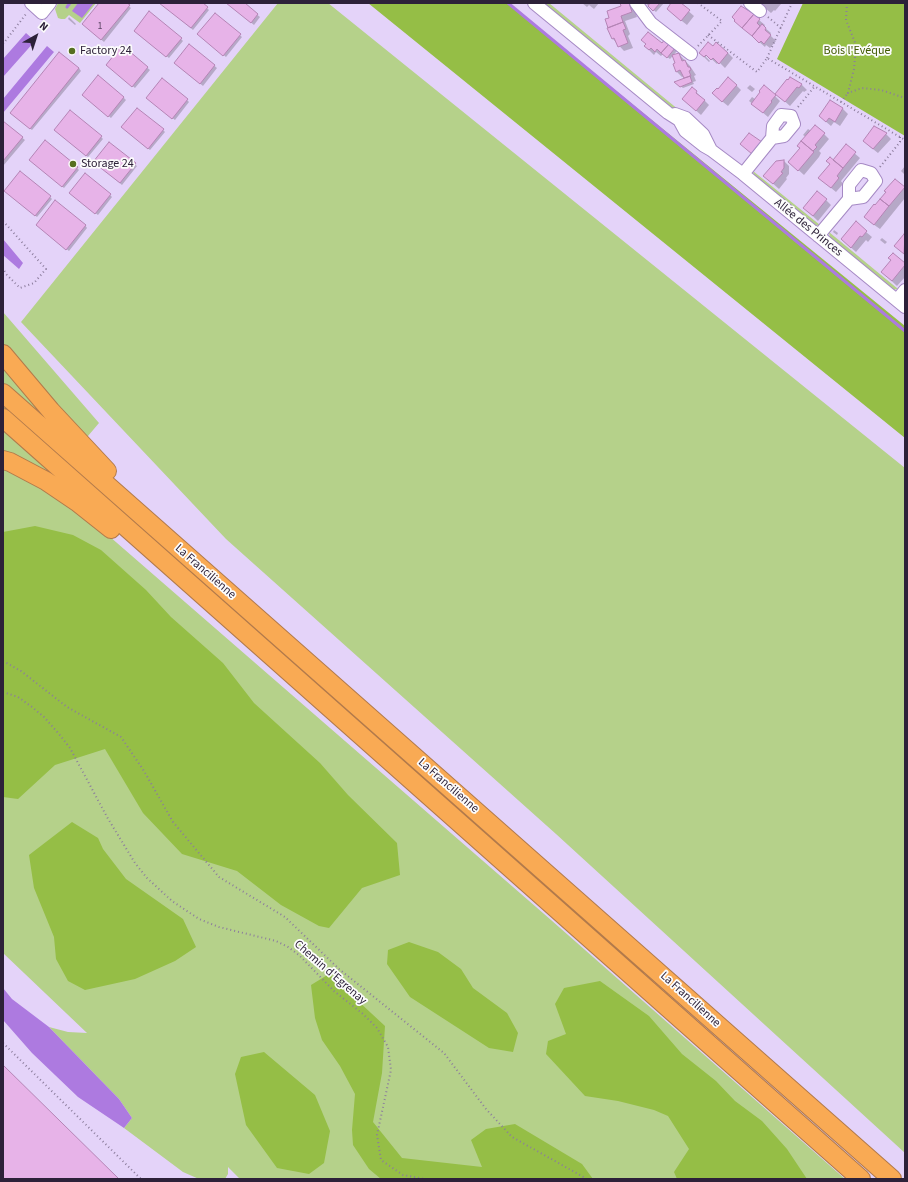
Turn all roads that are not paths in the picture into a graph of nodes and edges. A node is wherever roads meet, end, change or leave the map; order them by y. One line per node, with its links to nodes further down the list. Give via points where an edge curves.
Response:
1 (50, 3): 5 (street, via 42,12)
2 (534, 3): 9 (street, Allée des Princes, via 668,112 686,118 703,134 711,150)
3 (636, 3): 7 (street, via 652,23)
4 (750, 3): 6 (street)
5 (28, 9)
6 (760, 11)
7 (691, 54)
8 (791, 116): 9 (street, via 781,115 772,126 772,138)
9 (743, 174): 11 (street, Allée des Princes)
10 (849, 199): 10 (street, via 849,185 861,170 871,173 876,181 864,197); 11 (street)
11 (818, 236): 13 (street, Allée des Princes)
12 (905, 290): 13 (street)
13 (901, 304)
14 (3, 354): 18 (highway, via 51,411 125,489)
15 (3, 393): 18 (highway, La Francilienne)
16 (3, 418): 19 (highway, La Francilienne)
17 (3, 460): 19 (highway, via 46,481 77,502 163,572)
18 (135, 510): 21 (highway, La Francilienne)
19 (181, 577): 20 (highway, La Francilienne)
20 (861, 1179)
21 (892, 1179)

